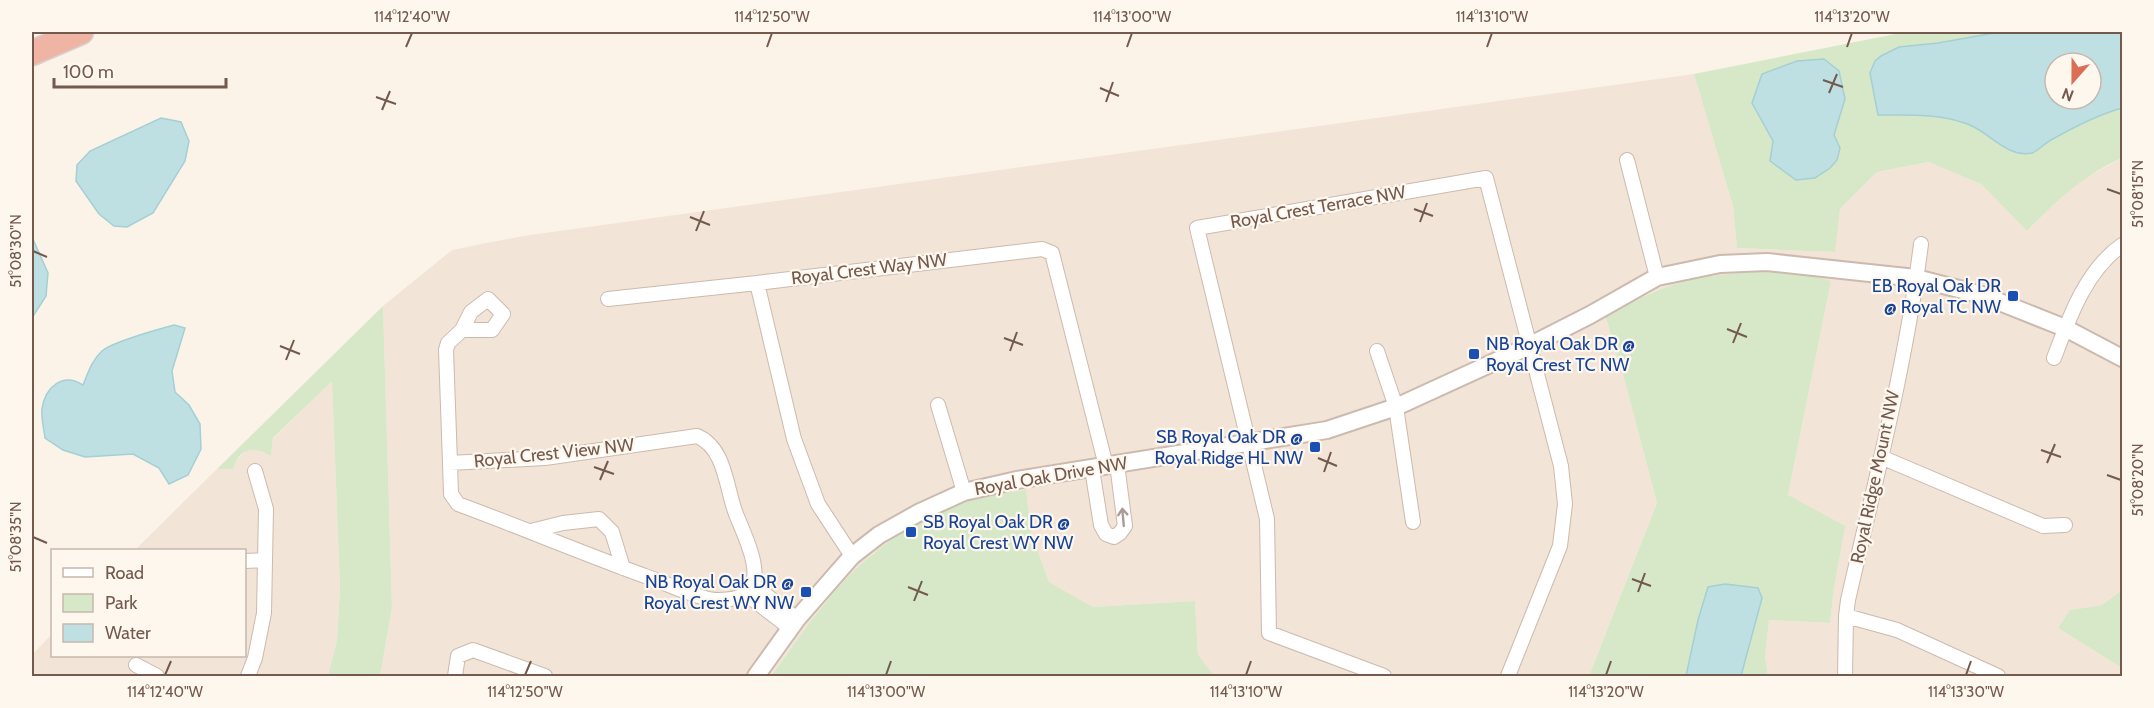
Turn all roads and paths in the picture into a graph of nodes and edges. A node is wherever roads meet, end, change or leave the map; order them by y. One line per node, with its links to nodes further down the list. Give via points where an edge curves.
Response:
1 (81, 32): 2 (highway)
2 (32, 53)
3 (1627, 160): 6 (street)
4 (1921, 244): 7 (street, Royal Ridge Mount NW)
5 (2122, 245): 10 (street, via 2098,269)
6 (1658, 277): 7 (street, Royal Oak Drive NW, via 1720,264 1767,262); 12 (street, Royal Oak Drive NW)
7 (1916, 278): 10 (street, Royal Oak Drive NW, via 1982,294); 19 (street, Royal Ridge Mount NW)
8 (757, 283): 9 (street); 21 (street, Royal Crest Way NW, via 1042,249 1053,254); 27 (street, via 794,439 818,504)
9 (608, 299)
10 (2065, 328): 14 (street); 15 (street, Royal Oak Drive NW)
11 (462, 330): 20 (street, via 446,350)
12 (1529, 346): 17 (street, Royal Oak Drive NW); 18 (street, Royal Crest Terrace NW, via 1486,178 1197,228); 41 (street, via 1561,466 1565,504 1560,546)
13 (1377, 351): 17 (street)
14 (2054, 358)
15 (2122, 358)
16 (939, 405): 23 (street)
17 (1396, 407): 18 (street, Royal Oak Drive NW, via 1327,430); 24 (street)
18 (1250, 444): 21 (street, Royal Oak Drive NW); 40 (street, via 1267,519 1269,633)
19 (1881, 457): 25 (street, via 2043,526); 32 (street, Royal Ridge Mount NW)
20 (450, 464): 26 (street, Royal Crest View NW, via 451,494 458,504); 31 (street, Royal Crest View NW, via 545,458 697,436 708,440 719,458 754,562)
21 (1105, 466): 23 (street, Royal Oak Drive NW)
22 (255, 471): 28 (street, via 266,509)
23 (964, 492): 27 (street, Royal Oak Drive NW, via 879,535)
24 (1413, 522)
25 (2065, 525)
26 (531, 531): 30 (street, Royal Crest View NW); 30 (street, via 599,519 612,532)
27 (852, 556): 33 (street, Royal Oak Drive NW)
28 (266, 560): 29 (street); 36 (street, via 264,613)
29 (246, 561)
30 (624, 568): 31 (street, Royal Crest View NW, via 711,599 729,599)
31 (749, 589): 33 (street)
32 (1846, 616): 42 (street, Royal Ridge Mount NW); 43 (street, via 1897,630)
33 (793, 623): 39 (street, Royal Oak Drive NW)
34 (136, 665): 35 (street)
35 (157, 676)
36 (248, 676)
37 (455, 676): 38 (street, via 458,657 473,650)
38 (545, 676)
39 (756, 676)
40 (1384, 676)
41 (1509, 676)
42 (1845, 676)
43 (1998, 676)

